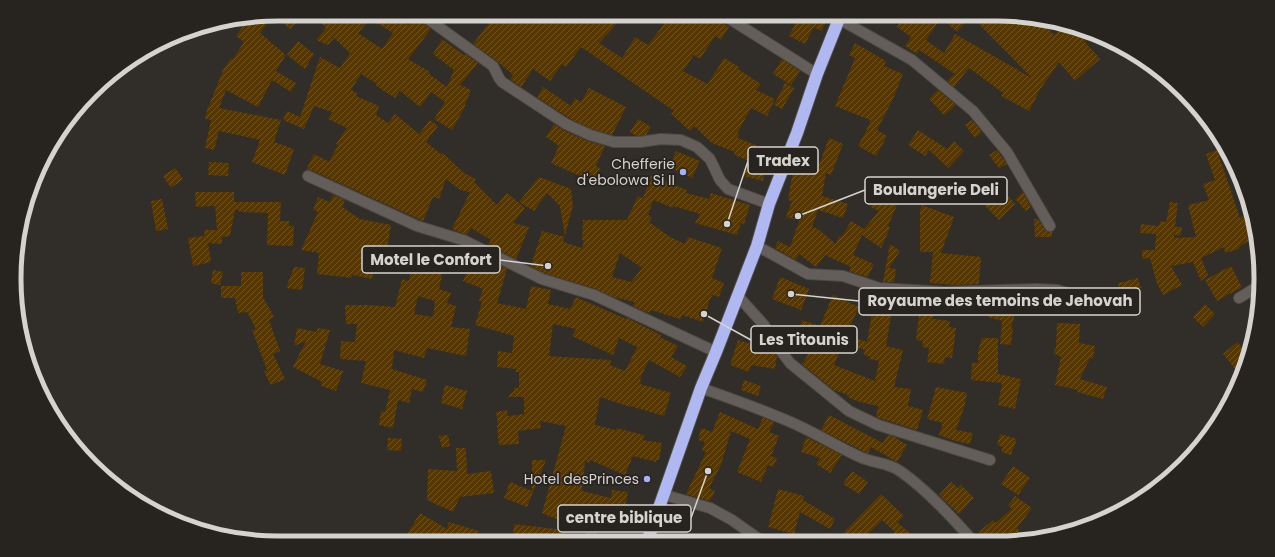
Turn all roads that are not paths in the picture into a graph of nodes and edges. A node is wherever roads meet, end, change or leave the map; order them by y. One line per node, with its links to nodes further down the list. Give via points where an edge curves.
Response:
1 (431, 21): 7 (street, via 493,66 502,82 566,124 614,142 681,140 697,147 710,158 720,180 728,189)
2 (733, 21): 5 (street)
3 (839, 21): 5 (highway)
4 (849, 21): 8 (street, via 912,60 973,111 1007,152)
5 (817, 74): 7 (highway, via 797,134)
6 (308, 176): 14 (street, via 417,226 463,240 542,279 594,295)
7 (769, 204): 9 (highway)
8 (1050, 226)
9 (757, 246): 11 (street, via 808,274 843,276 880,288 945,292 1037,289 1057,290); 12 (highway)
10 (1253, 289): 13 (street)
11 (1070, 294)
12 (738, 296): 14 (highway); 16 (street, via 764,325 790,363 849,412 878,426)
13 (1238, 298)
14 (716, 352): 15 (highway)
15 (701, 388): 17 (highway); 20 (street, via 796,424 862,458 899,470 914,481)
16 (990, 460)
17 (665, 495): 18 (highway); 19 (street, via 710,508)
18 (649, 536)
19 (755, 536)
20 (969, 536)

